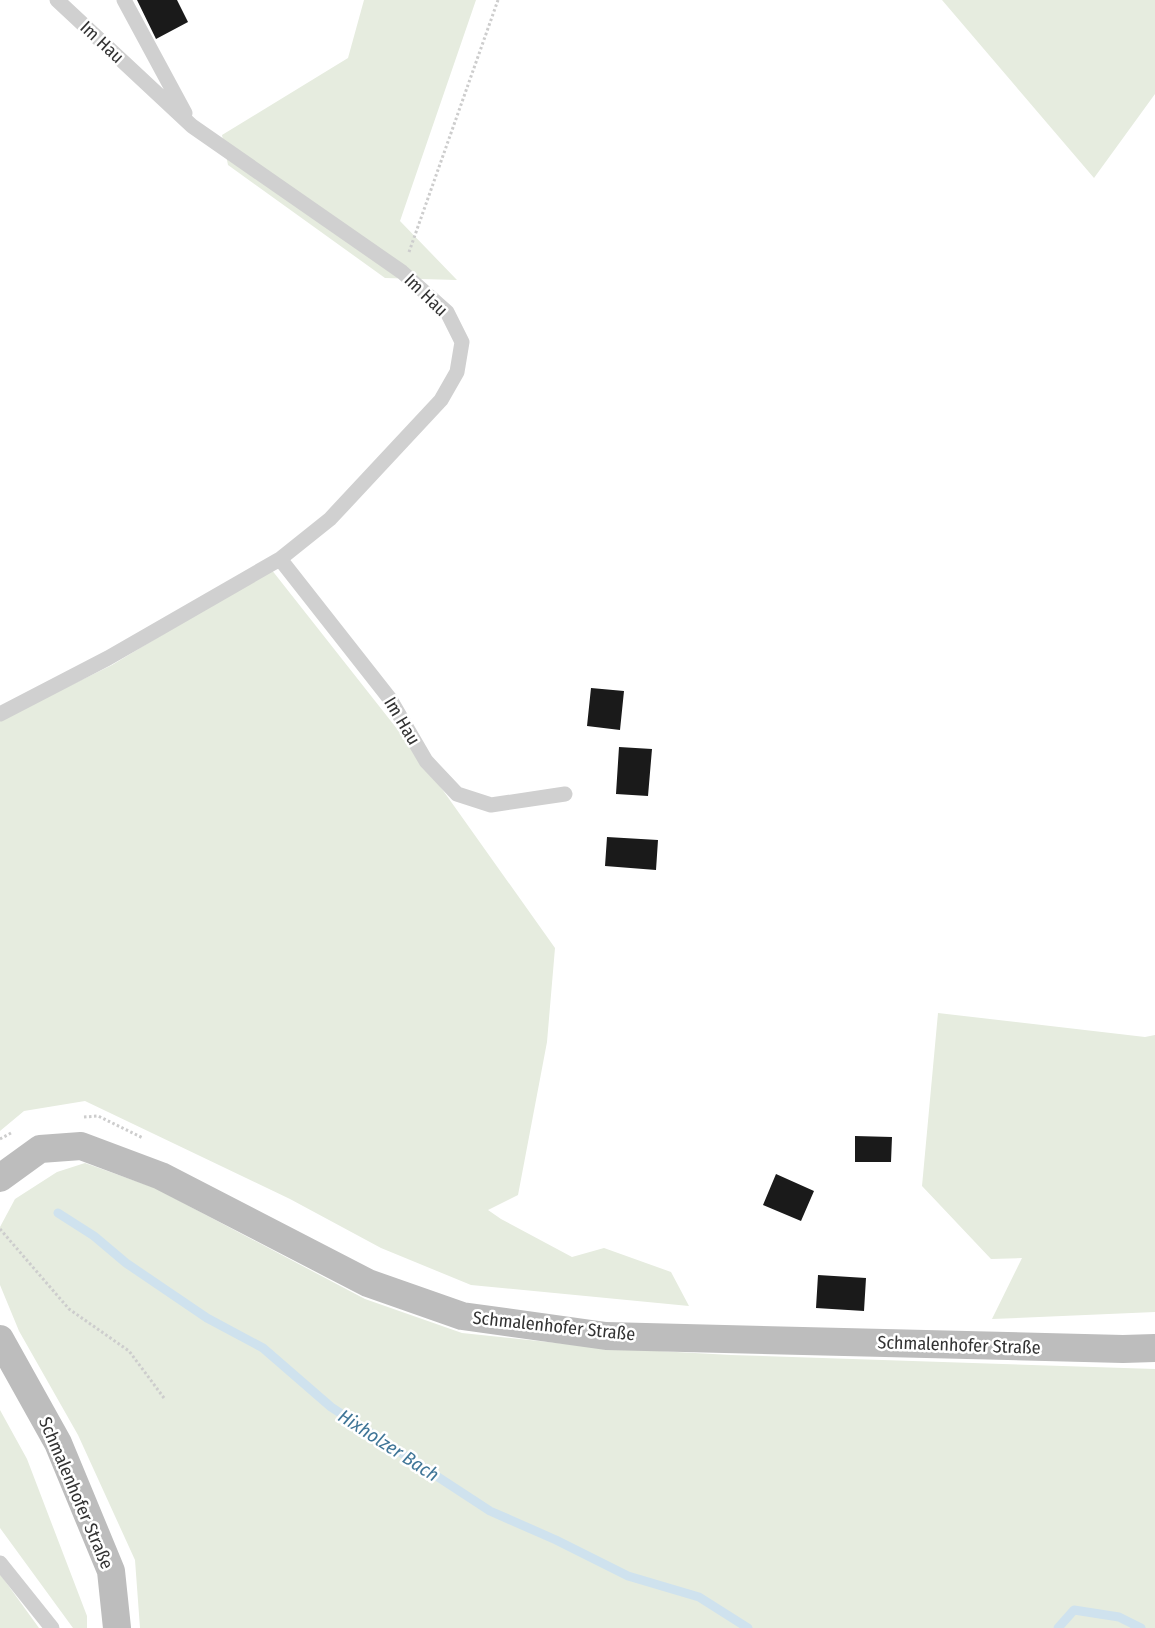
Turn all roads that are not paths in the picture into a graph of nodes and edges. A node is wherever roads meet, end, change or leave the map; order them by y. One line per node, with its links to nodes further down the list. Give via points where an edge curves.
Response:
1 (57, 0): 3 (lane, Im Hau)
2 (124, 0): 3 (lane, Im Hau)
3 (192, 126): 4 (lane, Im Hau, via 402,272 447,312 462,342 457,372 440,400 330,519)
4 (280, 559): 5 (lane, Im Hau, via 108,658); 6 (lane, Im Hau, via 390,699 426,761 457,794 491,805)
5 (0, 714)
6 (565, 794)
7 (0, 1178): 9 (main road, Schmalenhofer Straße, via 40,1149 82,1146 160,1176 368,1283 462,1316 606,1336)
8 (0, 1339): 12 (main road, Schmalenhofer Straße, via 58,1443 111,1571)
9 (1155, 1348)
10 (0, 1563): 11 (lane)
11 (52, 1628)
12 (117, 1628)

